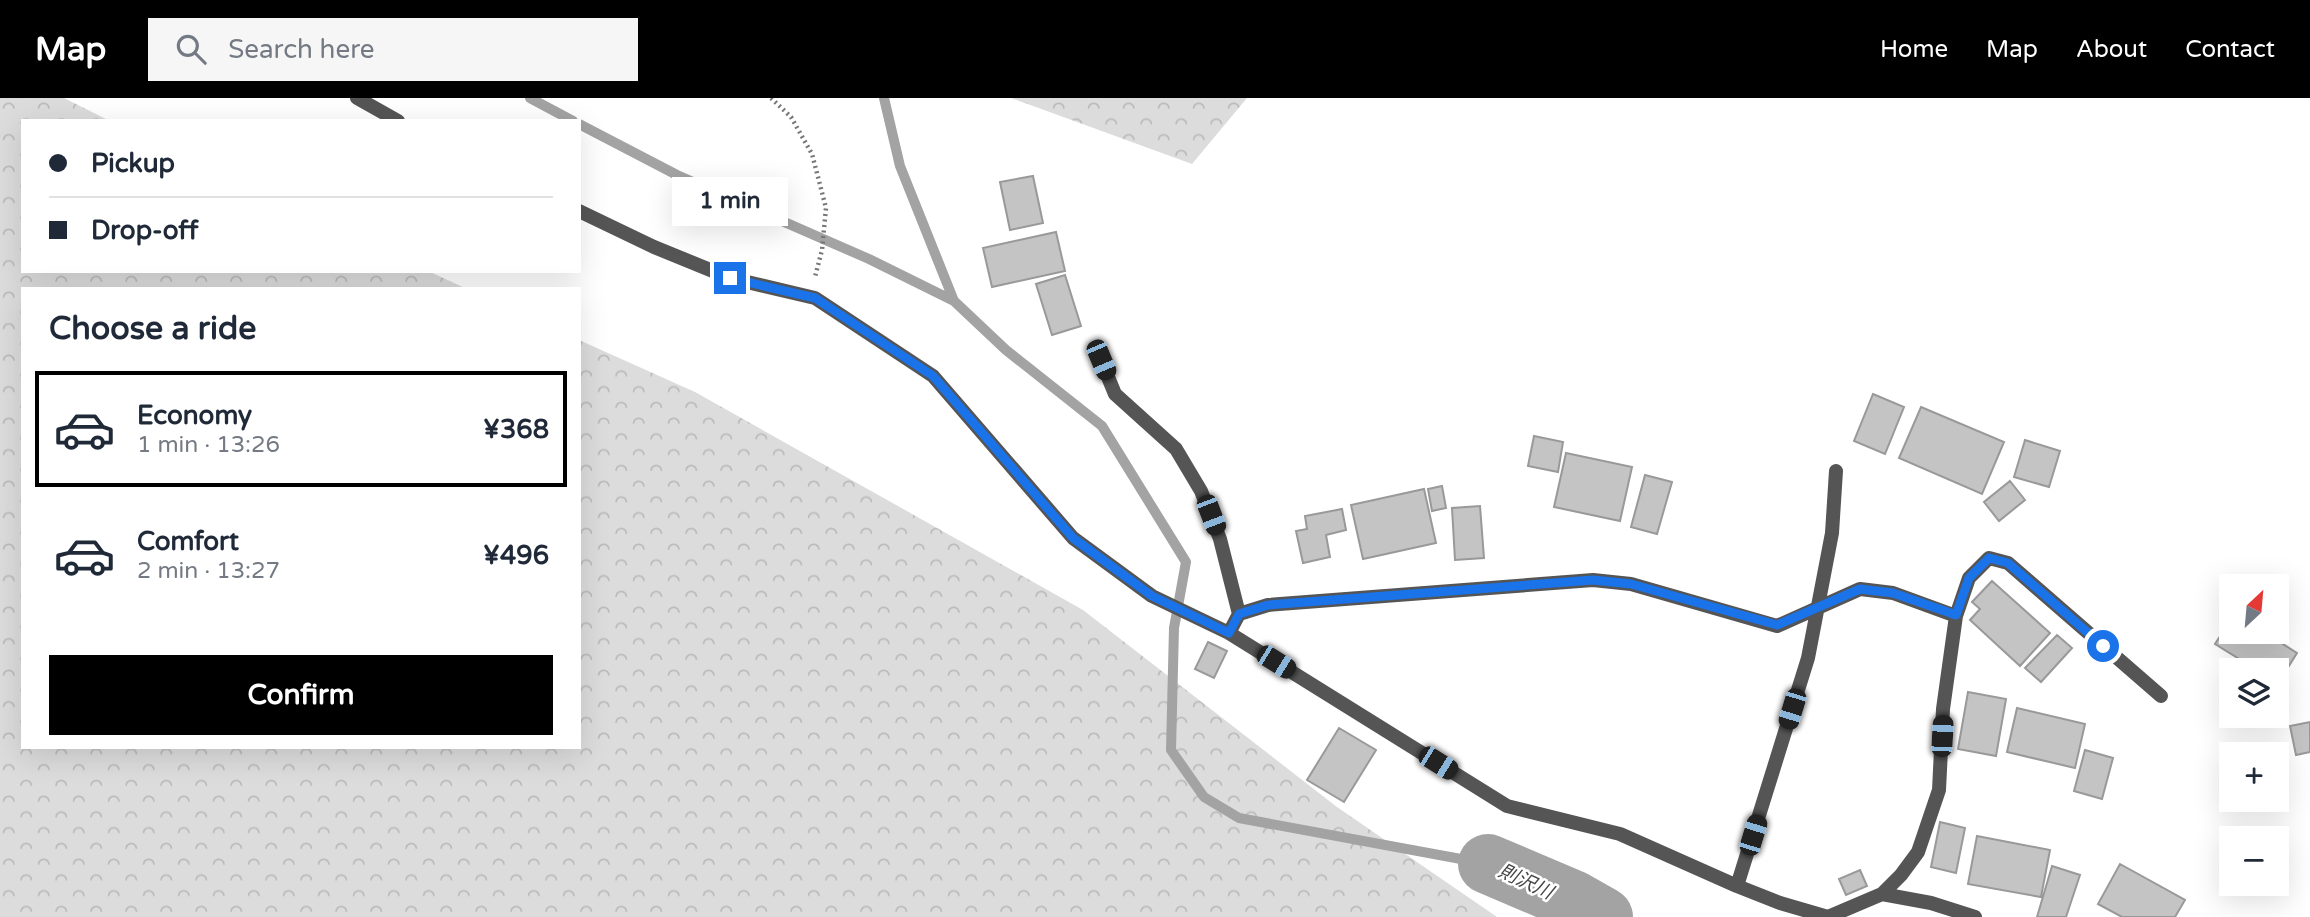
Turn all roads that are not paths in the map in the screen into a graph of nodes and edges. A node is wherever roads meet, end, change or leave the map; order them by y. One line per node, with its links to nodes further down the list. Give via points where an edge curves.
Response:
1 (357, 98): 2 (street)
2 (394, 119)
3 (581, 212): 9 (street, via 730,278 815,298 933,376 1073,538 1152,596)
4 (1101, 360): 7 (street, via 1115,394 1176,449 1201,491 1220,539)
5 (1836, 471): 6 (street, via 1832,533)
6 (1818, 608): 7 (street, via 1777,625 1631,584 1593,580 1268,605); 8 (street, via 1860,589 1893,593); 11 (street, via 1808,658)
7 (1239, 614): 9 (street)
8 (1956, 615): 10 (street, via 1969,578 1989,558 2008,563); 12 (street, via 1943,709 1939,790 1918,852)
9 (1229, 633): 11 (street, via 1507,806 1620,834)
10 (2161, 696)
11 (1737, 886): 13 (street)
12 (1882, 894): 13 (street); 14 (street)
13 (1828, 917)
14 (1975, 917)

